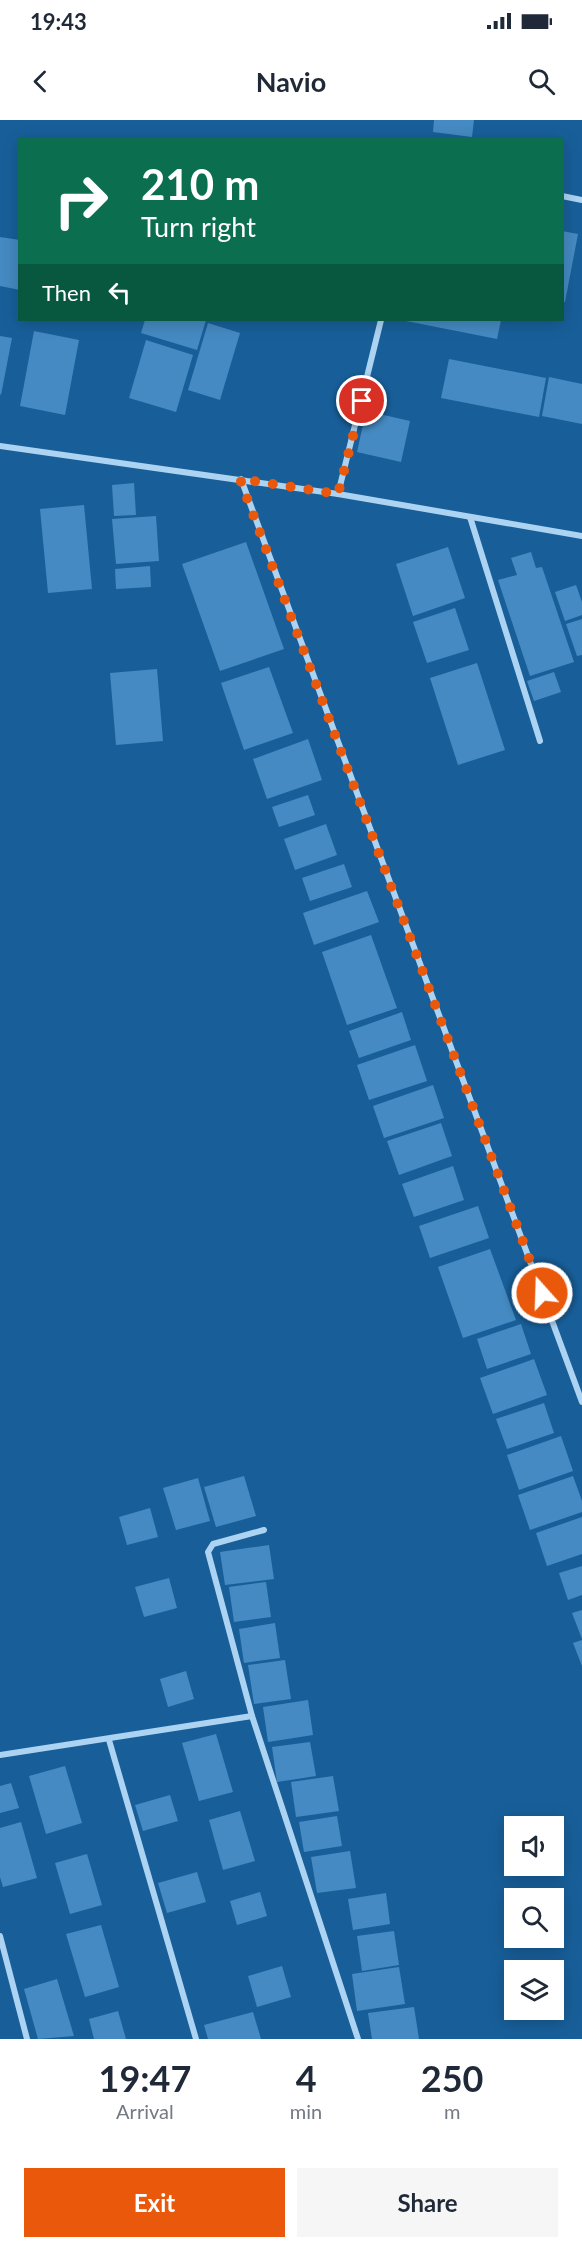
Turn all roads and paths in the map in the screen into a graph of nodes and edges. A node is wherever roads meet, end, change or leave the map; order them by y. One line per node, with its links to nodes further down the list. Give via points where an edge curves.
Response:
1 (564, 196): 2 (street)
2 (582, 200)
3 (381, 321): 6 (street)
4 (0, 446): 5 (street)
5 (240, 479): 6 (street); 10 (street)
6 (338, 494): 7 (street)
7 (470, 517): 8 (street); 9 (street)
8 (582, 536)
9 (540, 741)
10 (582, 1402)
11 (264, 1530): 12 (street, via 213,1544 208,1550)
12 (252, 1716): 13 (street); 18 (street)
13 (109, 1740): 14 (street); 17 (street)
14 (0, 1755)
15 (0, 1936): 16 (street)
16 (27, 2039)
17 (196, 2039)
18 (358, 2039)

